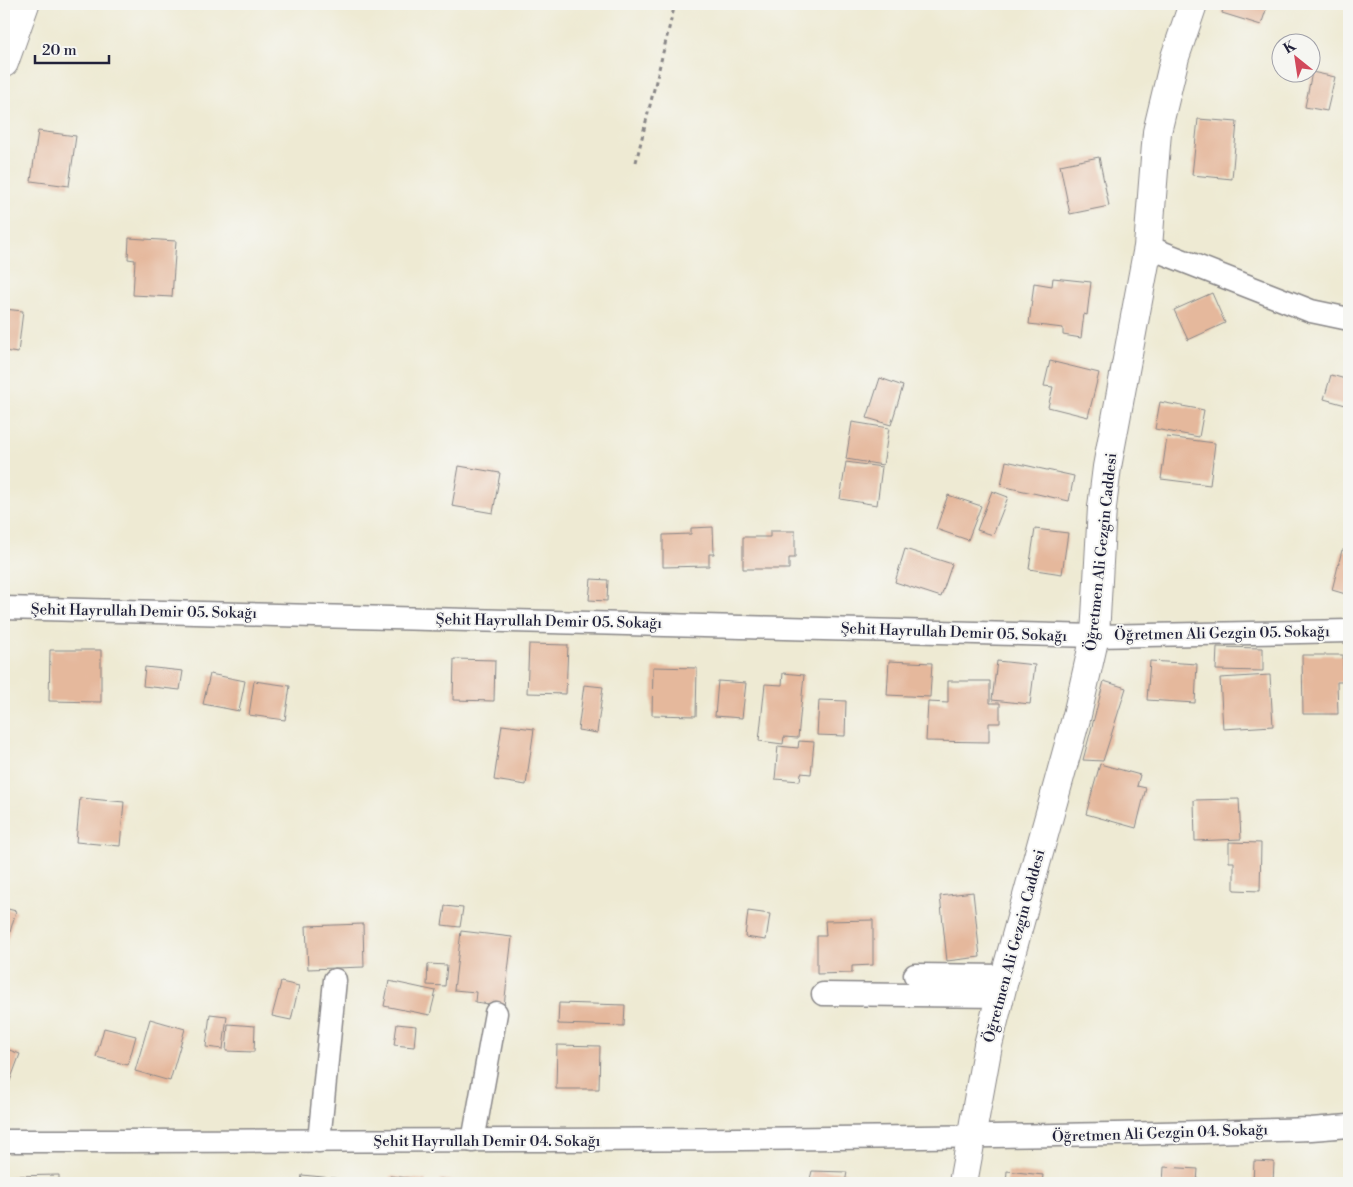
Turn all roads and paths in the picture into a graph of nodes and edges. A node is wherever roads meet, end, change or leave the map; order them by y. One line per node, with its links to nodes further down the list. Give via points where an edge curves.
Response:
1 (25, 4): 4 (street)
2 (674, 4): 5 (path)
3 (1193, 4): 6 (street, Öğretmen Ali Gezgin Caddesi, via 1175,57 1157,132)
4 (4, 64)
5 (636, 162)
6 (1148, 247): 7 (street, via 1311,310); 10 (street, Öğretmen Ali Gezgin Caddesi, via 1107,468)
7 (1349, 319)
8 (4, 608): 10 (street, Şehit Hayrullah Demir 05. Sokağı)
9 (1349, 630): 10 (street, Öğretmen Ali Gezgin 05. Sokağı)
10 (1095, 636): 13 (street, Öğretmen Ali Gezgin Caddesi, via 1077,715)
11 (915, 975): 13 (street)
12 (335, 980): 20 (street)
13 (1003, 986): 14 (street); 17 (street, Öğretmen Ali Gezgin Caddesi)
14 (823, 994)
15 (496, 1013): 19 (street)
16 (1349, 1126): 17 (street, Öğretmen Ali Gezgin 04. Sokağı)
17 (970, 1138): 19 (street, Şehit Hayrullah Demir 04. Sokağı); 21 (street, Öğretmen Ali Gezgin Caddesi)
18 (4, 1141): 20 (street, Şehit Hayrullah Demir 04. Sokağı)
19 (474, 1141): 20 (street, Şehit Hayrullah Demir 04. Sokağı)
20 (319, 1142)
21 (963, 1183)

